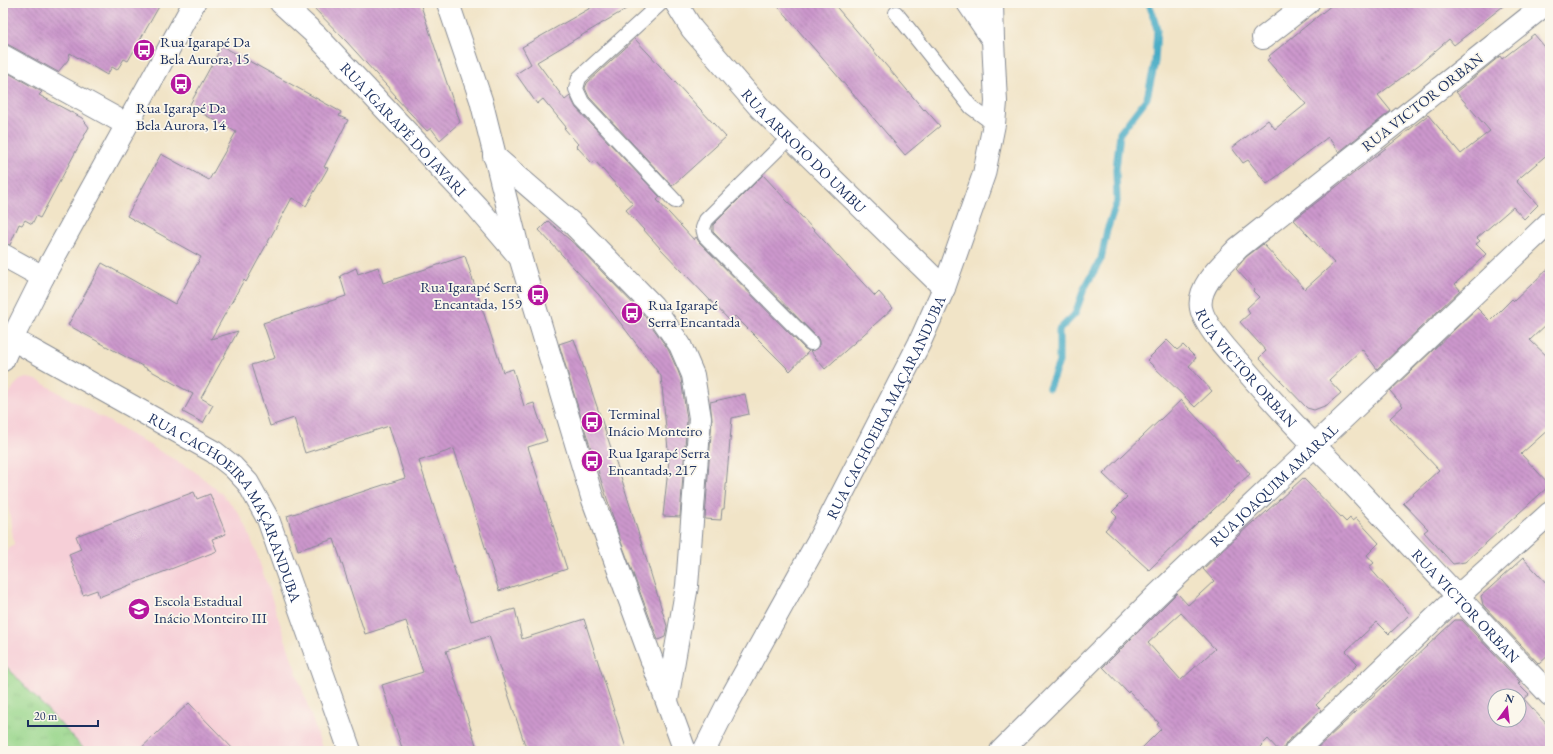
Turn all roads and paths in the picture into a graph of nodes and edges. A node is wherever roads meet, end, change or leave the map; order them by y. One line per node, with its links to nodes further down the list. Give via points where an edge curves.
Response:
1 (194, 3): 14 (street)
2 (281, 3): 21 (street, RUA IGARAPÉ DO JAVARI, via 316,35 477,207)
3 (448, 3): 17 (street, via 481,100)
4 (661, 3): 18 (lane, via 579,78 576,90 582,102)
5 (676, 3): 16 (street, RUA ARROIO DO UMBU, via 692,29 761,109)
6 (968, 3): 12 (street)
7 (992, 3): 12 (street, RUA CACHOEIRA MAÇARANDUBA)
8 (1308, 3): 11 (street)
9 (1547, 3): 27 (street, RUA VICTOR ORBAN, via 1238,248 1213,273 1206,286 1201,308 1207,323)
10 (896, 13): 15 (lane, via 971,107)
11 (1263, 38)
12 (994, 40): 15 (street, RUA CACHOEIRA MAÇARANDUBA)
13 (3, 56): 14 (street)
14 (126, 124): 22 (street)
15 (994, 124): 23 (street, RUA CACHOEIRA MAÇARANDUBA, via 984,174)
16 (790, 138): 23 (street, RUA ARROIO DO UMBU); 25 (lane, via 706,220 703,228 705,236)
17 (494, 156): 21 (street); 31 (street, via 576,226 653,306 680,345 693,375 700,418 687,586)
18 (675, 201)
19 (1550, 222): 27 (street, RUA JOAQUIM AMARAL)
20 (3, 255): 22 (street)
21 (521, 260): 31 (street, via 593,500)
22 (43, 277): 24 (street)
23 (944, 288): 34 (street, RUA CACHOEIRA MAÇARANDUBA, via 919,344 822,532)
24 (12, 338): 26 (street); 32 (street, RUA CACHOEIRA MAÇARANDUBA, via 214,452 248,483 268,519)
25 (812, 343)
26 (3, 360)
27 (1314, 445): 29 (street, RUA VICTOR ORBAN); 35 (street, RUA JOAQUIM AMARAL, via 1157,595)
28 (1550, 513): 29 (street)
29 (1458, 596): 30 (street, RUA VICTOR ORBAN); 36 (street)
30 (1550, 695)
31 (667, 701): 33 (street)
32 (350, 751)
33 (684, 751)
34 (704, 751)
35 (1001, 751)
36 (1296, 751)

